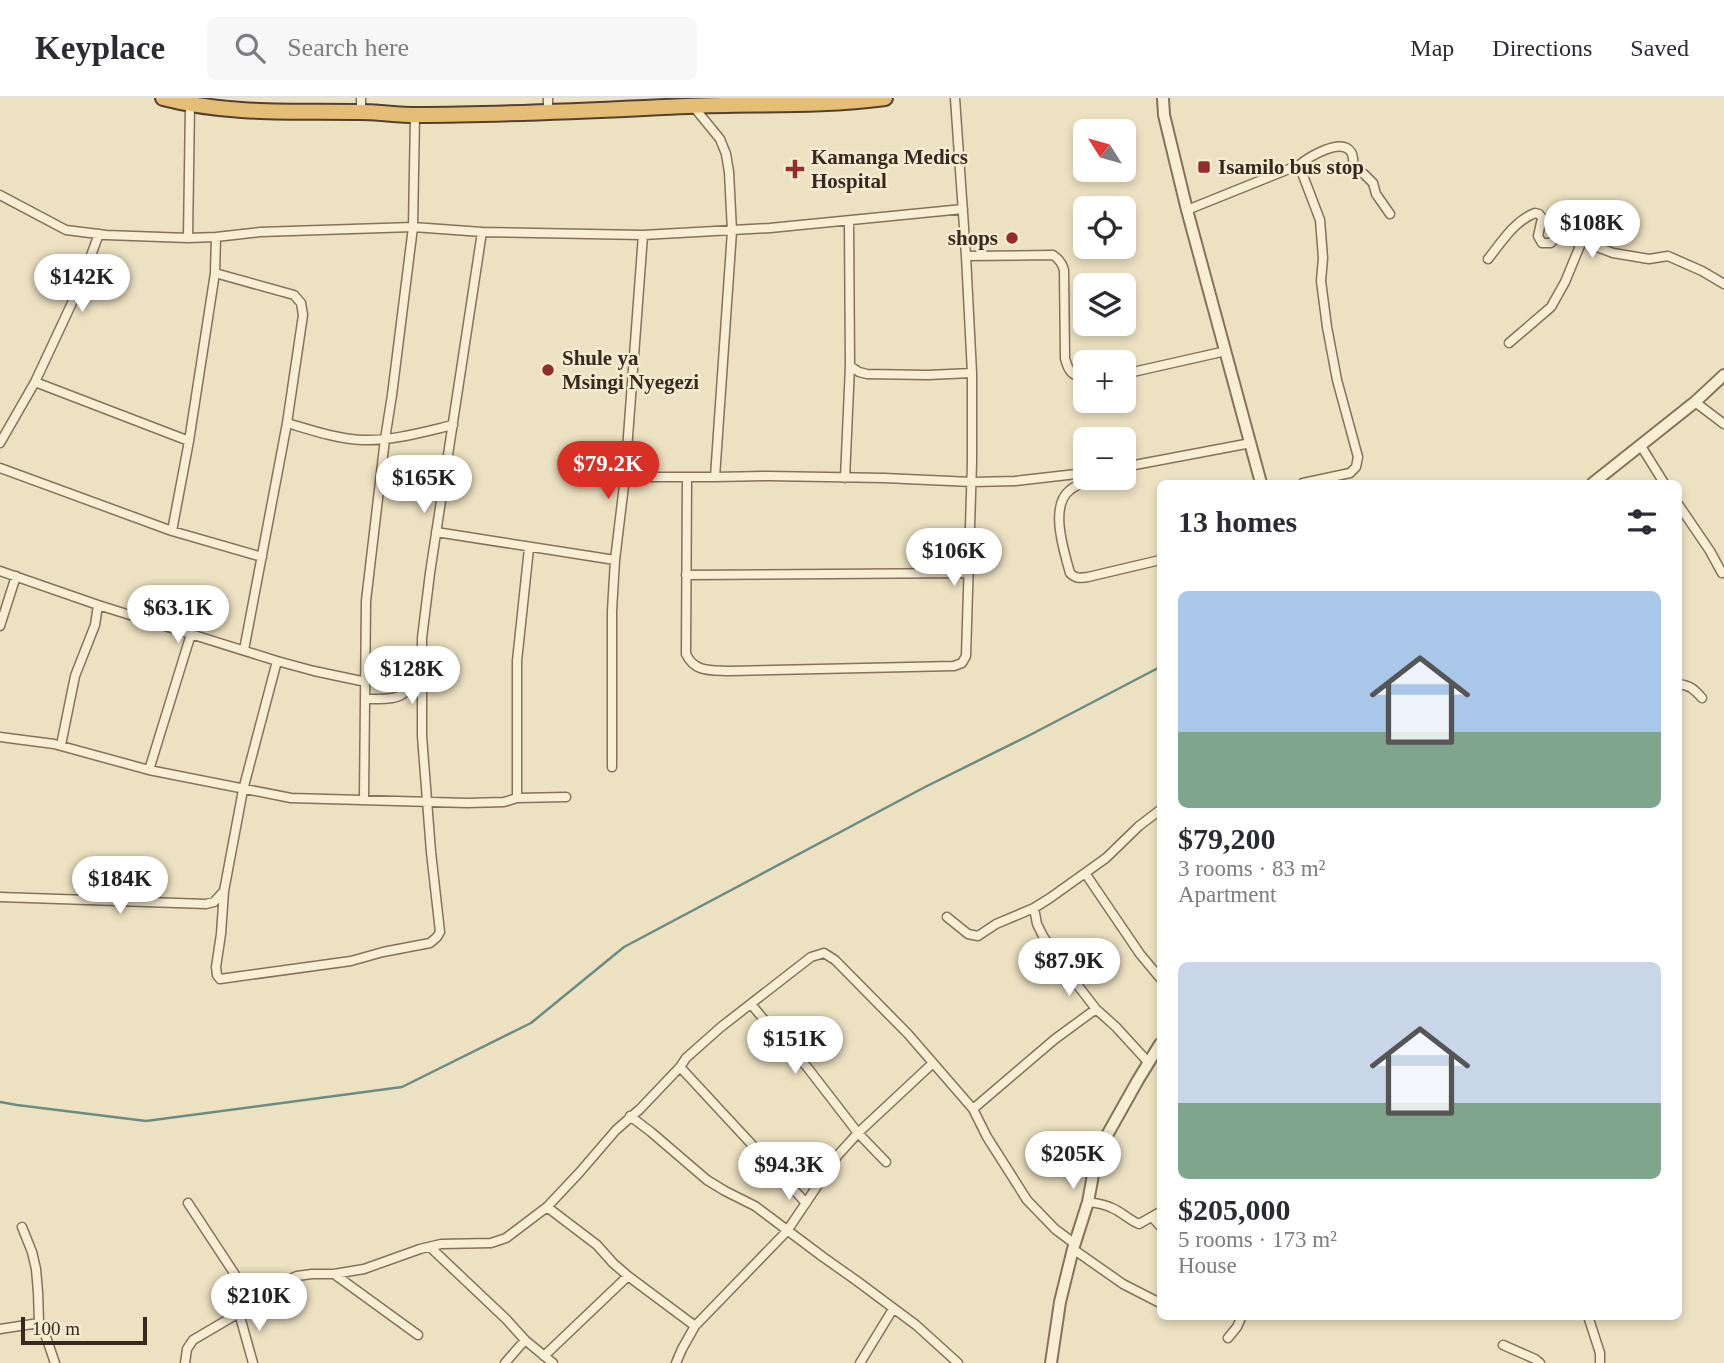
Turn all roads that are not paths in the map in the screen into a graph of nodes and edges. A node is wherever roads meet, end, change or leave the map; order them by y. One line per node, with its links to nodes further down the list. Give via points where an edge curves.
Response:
1 (163, 98): 6 (highway)
2 (885, 98): 5 (highway)
3 (956, 98): 13 (street)
4 (1163, 98): 14 (street)
5 (818, 101): 9 (highway)
6 (190, 105): 7 (highway, via 255,112); 23 (street)
7 (361, 105): 10 (highway)
8 (548, 105): 9 (highway); 10 (highway)
9 (693, 106): 18 (street, via 720,139 726,154)
10 (415, 115): 17 (street)
11 (1299, 164): 14 (street); 15 (street, via 1329,149 1348,148 1354,169 1373,183); 54 (street, via 1320,220 1327,327 1359,457 1350,473)
12 (0, 195): 20 (street, via 66,230)
13 (963, 209): 16 (street); 25 (street)
14 (1186, 210): 30 (street)
15 (1390, 214)
16 (849, 222): 18 (street); 31 (street)
17 (413, 227): 19 (street); 24 (street); 41 (street)
18 (732, 231): 21 (street); 51 (street)
19 (482, 232): 21 (street); 40 (street)
20 (99, 234): 23 (street); 36 (street)
21 (643, 235): 49 (street)
22 (1584, 236): 26 (street, via 1576,226 1568,225 1551,243 1542,243 1538,236 1542,218 1532,213); 28 (street, via 1614,253 1668,257); 29 (street, via 1551,307)
23 (188, 237): 24 (street)
24 (216, 237): 27 (street)
25 (966, 256): 33 (street); 34 (street, via 1052,255 1059,259 1064,270 1065,358)
26 (1488, 260)
27 (215, 273): 38 (street, via 294,295 301,303); 42 (street)
28 (1724, 284)
29 (1509, 343)
30 (1226, 351): 32 (street); 44 (street)
31 (850, 366): 33 (street, via 867,374); 52 (street)
32 (1136, 371)
33 (972, 373): 57 (street)
34 (1073, 375)
35 (1724, 375): 37 (street)
36 (35, 382): 42 (street); 43 (street)
37 (1695, 402): 39 (street); 45 (street)
38 (287, 423): 41 (street, via 359,440); 63 (street)
39 (1724, 424)
40 (453, 425): 41 (street); 61 (street)
41 (385, 439): 77 (street, via 366,601)
42 (189, 442): 60 (street)
43 (0, 443)
44 (1251, 443): 46 (street); 53 (street)
45 (1641, 446): 55 (street); 56 (street)
46 (1136, 465)
47 (0, 468): 60 (street)
48 (1073, 474): 57 (street)
49 (625, 477): 50 (street); 64 (street)
50 (687, 477): 51 (street); 69 (street)
51 (715, 477): 52 (street)
52 (845, 478): 57 (street)
53 (1260, 480)
54 (1317, 480)
55 (1596, 480)
56 (1661, 480)
57 (972, 482): 67 (street)
58 (1073, 487): 65 (street, via 1063,497 1059,523 1074,577)
59 (1682, 510): 68 (street)
60 (172, 531): 63 (street)
61 (436, 532): 62 (street); 75 (street)
62 (529, 548): 64 (street); 87 (street, via 517,661)
63 (262, 557): 74 (street)
64 (615, 560): 83 (street)
65 (1157, 562)
66 (0, 571): 70 (street)
67 (968, 573): 69 (street); 69 (street, via 966,656 959,665 730,671 701,670 687,659)
68 (1722, 573)
69 (686, 575)
70 (16, 576): 71 (street); 72 (street)
71 (98, 605): 73 (street); 82 (street, via 75,676)
72 (0, 626)
73 (191, 634): 74 (street); 84 (street)
74 (244, 650): 76 (street)
75 (421, 660): 80 (street, via 403,695); 89 (street)
76 (277, 661): 77 (street); 85 (street)
77 (366, 682): 80 (street)
78 (1682, 685): 79 (street)
79 (1702, 698)
80 (365, 699): 88 (street)
81 (0, 737): 82 (street)
82 (61, 745): 84 (street)
83 (612, 767)
84 (149, 770): 85 (street)
85 (243, 790): 88 (street, via 291,798); 92 (street)
86 (566, 797): 87 (street)
87 (517, 798): 89 (street)
88 (364, 799): 89 (street)
89 (427, 802): 92 (street, via 440,932 430,943 332,965 220,979 216,967)
90 (1157, 812): 91 (street)
91 (1085, 873): 94 (street); 96 (street)
92 (224, 891): 93 (street, via 206,904)
93 (0, 897)
94 (1034, 908): 95 (street, via 978,936 968,934); 98 (street, via 1043,936)
95 (947, 917)
96 (1157, 974)
97 (751, 1004): 101 (street, via 811,957 824,953); 102 (street); 105 (street)
98 (1096, 1009): 100 (street); 103 (street)
99 (1157, 1048): 100 (street)
100 (1148, 1062): 107 (street, via 1097,1153)
101 (933, 1063): 103 (street); 105 (street)
102 (680, 1067): 104 (street); 109 (street)
103 (973, 1109): 115 (street, via 1027,1200)
104 (630, 1116): 110 (street); 113 (street, via 707,1180 755,1206)
105 (858, 1133): 106 (street); 109 (street)
106 (886, 1162)
107 (1088, 1202): 111 (street, via 1112,1207 1139,1224); 115 (street)
108 (188, 1203): 119 (street)
109 (806, 1203): 113 (street)
110 (547, 1207): 114 (street, via 506,1238); 117 (street)
111 (1157, 1215)
112 (22, 1227): 124 (street, via 36,1269)
113 (787, 1231): 120 (street); 125 (street)
114 (430, 1247): 116 (street); 129 (street)
115 (1074, 1247): 118 (street, via 1124,1284); 140 (street)
116 (334, 1274): 119 (street, via 297,1276); 127 (street)
117 (628, 1276): 125 (street); 131 (street)
118 (1157, 1301)
119 (251, 1304): 121 (street)
120 (893, 1308): 138 (street); 139 (street)
121 (239, 1313): 133 (street, via 192,1340); 134 (street)
122 (1240, 1320): 128 (street)
123 (1589, 1320): 142 (street)
124 (39, 1323): 126 (street); 132 (street)
125 (695, 1326): 137 (street)
126 (0, 1329)
127 (418, 1335)
128 (1228, 1338)
129 (525, 1340): 131 (street); 135 (street)
130 (1503, 1345): 141 (street)
131 (544, 1356): 136 (street)
132 (55, 1363)
133 (185, 1363)
134 (253, 1363)
135 (505, 1363)
136 (553, 1363)
137 (676, 1363)
138 (860, 1363)
139 (958, 1363)
140 (1051, 1363)
141 (1540, 1363)
142 (1600, 1363)

